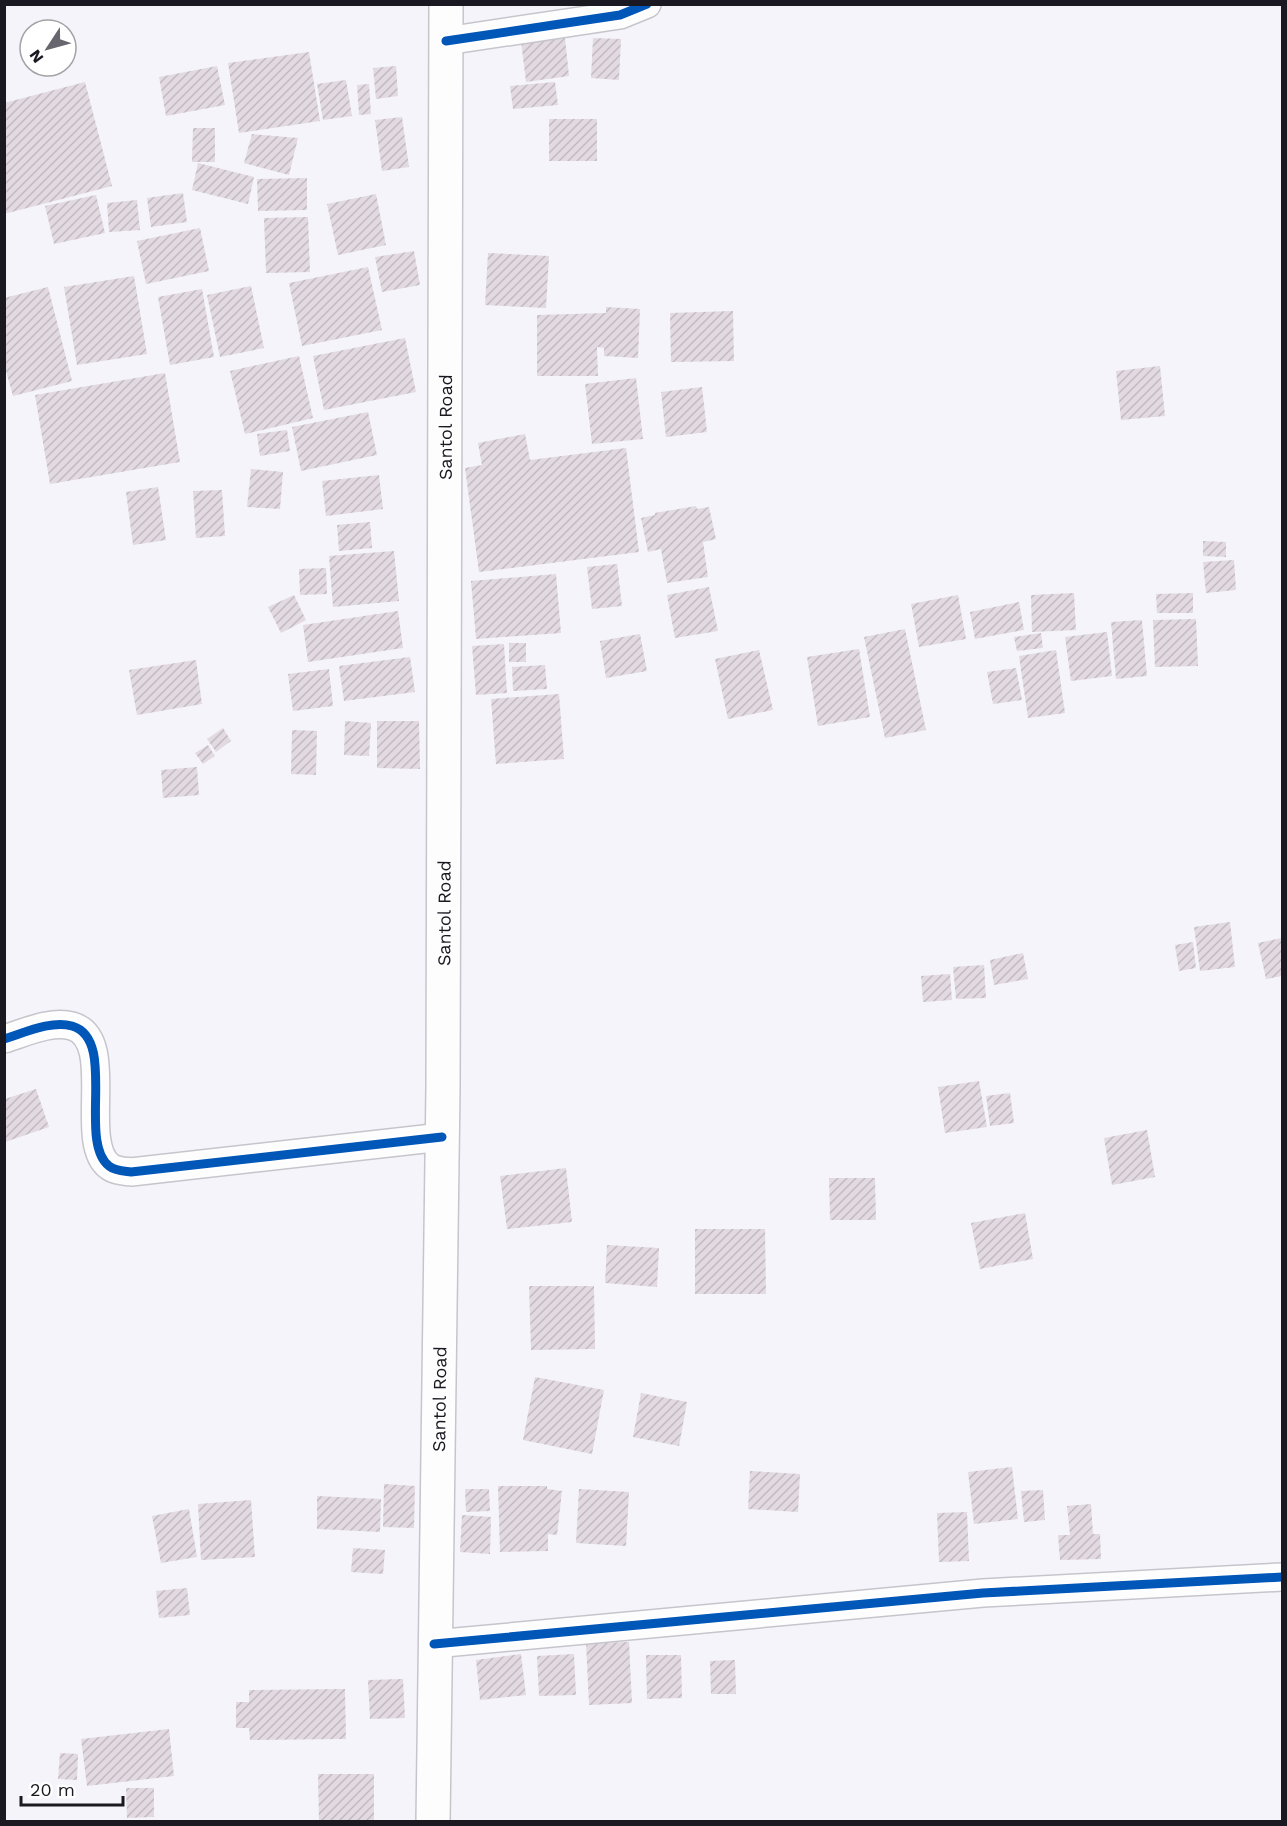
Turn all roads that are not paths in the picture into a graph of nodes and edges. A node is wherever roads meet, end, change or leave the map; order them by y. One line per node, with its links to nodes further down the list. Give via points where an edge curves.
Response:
1 (446, 4): 3 (main road, Santol Road)
2 (647, 4): 3 (street, via 620,15)
3 (446, 41): 5 (main road, Santol Road)
4 (4, 1039): 5 (street, via 46,1026 73,1026 83,1032 93,1052 101,1152 111,1168 120,1171)
5 (442, 1137): 7 (main road, Santol Road)
6 (1282, 1577): 7 (street, via 982,1593)
7 (434, 1644): 8 (main road, Santol Road)
8 (433, 1821)

